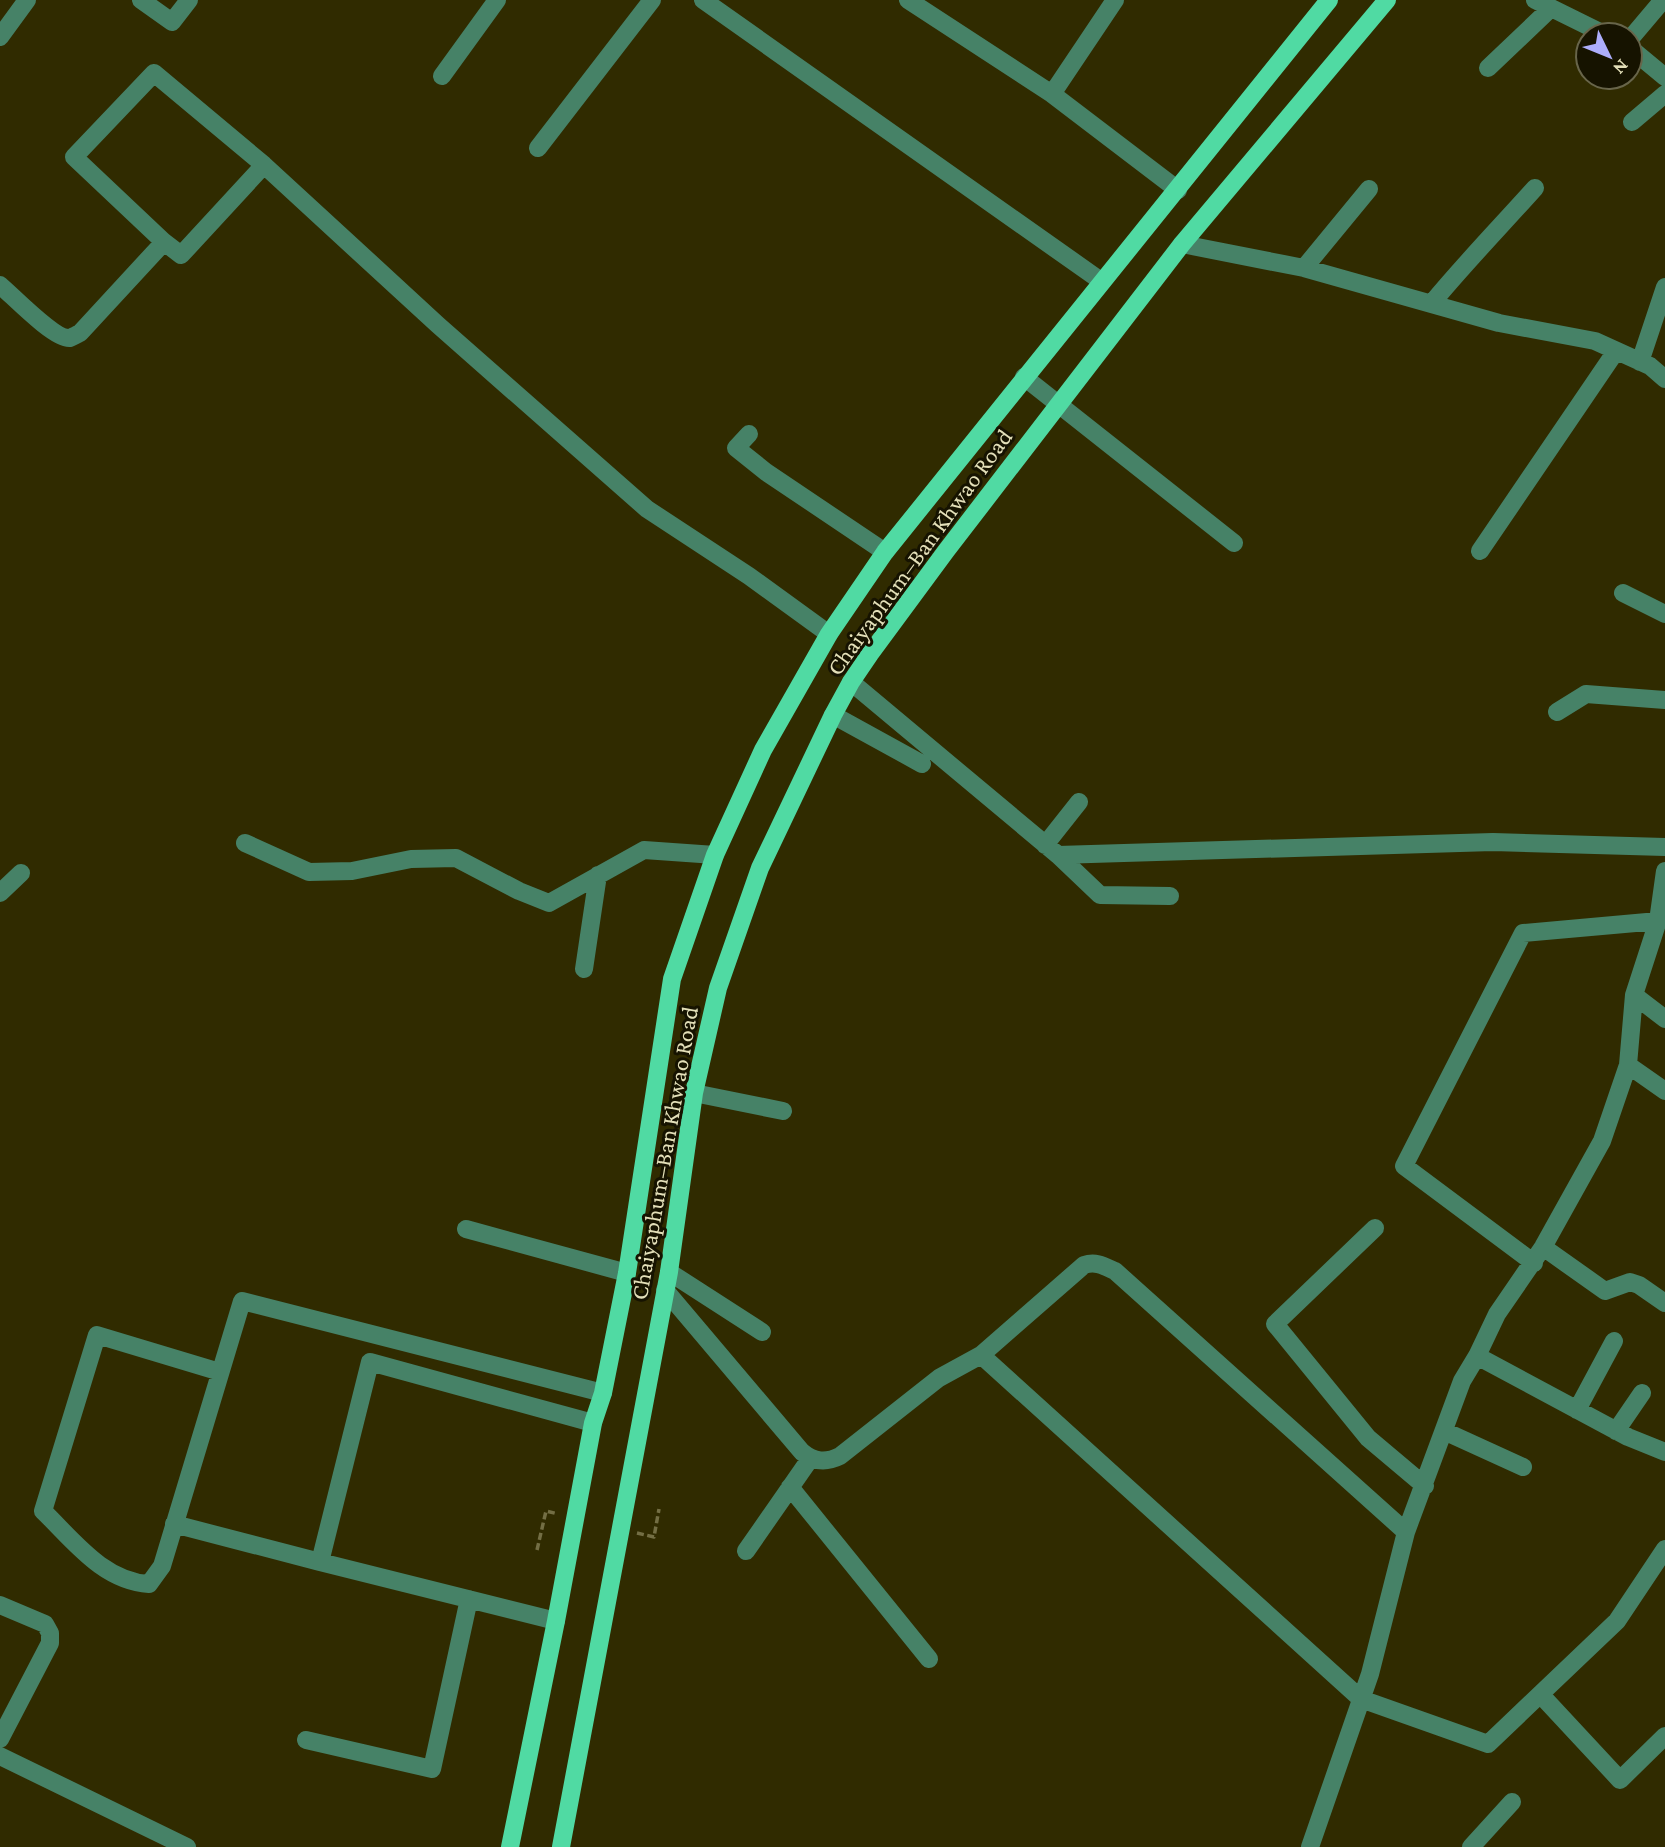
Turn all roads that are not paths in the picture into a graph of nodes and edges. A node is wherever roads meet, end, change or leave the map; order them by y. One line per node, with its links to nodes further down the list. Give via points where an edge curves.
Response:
1 (27, 0): 15 (street)
2 (141, 0): 3 (street, via 172,22)
3 (189, 0)
4 (497, 0): 18 (street)
5 (652, 0): 23 (street)
6 (703, 0): 31 (street)
7 (908, 0): 20 (street)
8 (1115, 0): 20 (street)
9 (1329, 0): 27 (main road, Chaiyaphum–Ban Khwao Road)
10 (1387, 0): 29 (main road, Chaiyaphum–Ban Khwao Road)
11 (1663, 0): 14 (street)
12 (1543, 4): 13 (street); 17 (street)
13 (1578, 21)
14 (1644, 22)
15 (0, 37)
16 (1644, 60): 19 (street)
17 (1488, 68)
18 (442, 76)
19 (1665, 77)
20 (1052, 94): 27 (street)
21 (1665, 94): 22 (street)
22 (1632, 122)
23 (538, 148)
24 (264, 165): 28 (street, via 181,255); 28 (street, via 154,73 74,157); 46 (street, via 647,509)
25 (1535, 188): 34 (street)
26 (1369, 189): 30 (street)
27 (1178, 190): 31 (main road, Chaiyaphum–Ban Khwao Road)
28 (164, 242): 32 (street, via 71,338 62,336)
29 (1182, 244): 30 (street); 39 (main road, Chaiyaphum–Ban Khwao Road)
30 (1304, 268): 34 (street)
31 (1101, 281): 37 (main road, Chaiyaphum–Ban Khwao Road)
32 (0, 285)
33 (1665, 287): 36 (street)
34 (1432, 303): 35 (street, via 1499,323 1595,341)
35 (1616, 351): 36 (street); 42 (street)
36 (1640, 362): 38 (street)
37 (1024, 377): 39 (street); 43 (main road, Chaiyaphum–Ban Khwao Road)
38 (1665, 379)
39 (1058, 405): 41 (street); 47 (main road, Chaiyaphum–Ban Khwao Road)
40 (749, 434): 43 (street, via 736,448)
41 (1234, 543)
42 (1480, 551)
43 (886, 552): 46 (main road, Chaiyaphum–Ban Khwao Road)
44 (1623, 593): 45 (street)
45 (1665, 614)
46 (829, 634): 56 (main road, Chaiyaphum–Ban Khwao Road, via 763,750)
47 (851, 682): 50 (main road, Chaiyaphum–Ban Khwao Road); 55 (street)
48 (1665, 700): 49 (street, via 1586,694)
49 (1557, 712)
50 (833, 715): 51 (street); 68 (main road, Chaiyaphum–Ban Khwao Road, via 760,868 718,988)
51 (922, 764)
52 (1079, 802): 55 (street)
53 (245, 843): 59 (street, via 309,872 456,858 549,903)
54 (1665, 847): 55 (street, via 1493,842)
55 (1051, 850): 61 (street, via 1100,895)
56 (715, 855): 59 (street, via 644,850); 74 (main road, Chaiyaphum–Ban Khwao Road, via 672,979)
57 (1665, 871): 62 (street)
58 (21, 873): 60 (street)
59 (598, 875): 63 (street)
60 (0, 893)
61 (1170, 896)
62 (1658, 921): 64 (street); 73 (street, via 1523,933 1404,1166)
63 (584, 969)
64 (1634, 995): 65 (street); 66 (street)
65 (1665, 1019)
66 (1628, 1065): 67 (street); 72 (street, via 1602,1142)
67 (1665, 1091)
68 (694, 1093): 69 (street); 75 (main road, Chaiyaphum–Ban Khwao Road)
69 (783, 1111)
70 (1376, 1228): 91 (street, via 1275,1324 1368,1438)
71 (466, 1229): 74 (street)
72 (1543, 1247): 73 (street); 76 (street, via 1605,1291 1630,1282)
73 (1534, 1263): 80 (street, via 1497,1314)
74 (627, 1273): 82 (main road, Chaiyaphum–Ban Khwao Road)
75 (667, 1281): 77 (street); 89 (street); 111 (main road, Chaiyaphum–Ban Khwao Road)
76 (1665, 1303)
77 (762, 1332)
78 (1614, 1341): 84 (street)
79 (981, 1355): 89 (street, via 939,1378 840,1456 830,1461); 94 (street, via 1084,1265 1100,1264 1115,1271); 103 (street)
80 (1477, 1356): 84 (street); 86 (street, via 1462,1381)
81 (220, 1372): 82 (street, via 242,1301); 93 (street); 93 (street, via 97,1335 43,1511 95,1563 132,1583 149,1584 162,1566)
82 (603, 1392): 85 (main road, Chaiyaphum–Ban Khwao Road)
83 (1642, 1393): 87 (street)
84 (1577, 1410): 87 (street)
85 (593, 1423): 97 (street, via 370,1362); 100 (main road, Chaiyaphum–Ban Khwao Road)
86 (1444, 1431): 90 (street); 91 (street)
87 (1616, 1431): 88 (street)
88 (1665, 1452)
89 (810, 1459): 92 (street)
90 (1523, 1467)
91 (1425, 1486): 94 (street)
92 (790, 1487): 96 (street); 101 (street)
93 (174, 1524): 97 (street)
94 (1406, 1532): 103 (street)
95 (1665, 1549): 102 (street, via 1617,1621)
96 (746, 1552)
97 (320, 1562): 98 (street)
98 (469, 1599): 100 (street); 106 (street, via 432,1769)
99 (0, 1605): 105 (street, via 45,1624 50,1643)
100 (556, 1621): 110 (main road, Chaiyaphum–Ban Khwao Road)
101 (929, 1659)
102 (1541, 1695): 103 (street, via 1488,1744); 104 (street, via 1620,1780)
103 (1361, 1699): 112 (street)
104 (1665, 1736)
105 (0, 1739)
106 (306, 1740)
107 (0, 1756): 109 (street)
108 (1512, 1802): 113 (street)
109 (187, 1847)
110 (510, 1847)
111 (561, 1847)
112 (1310, 1847)
113 (1471, 1847)

